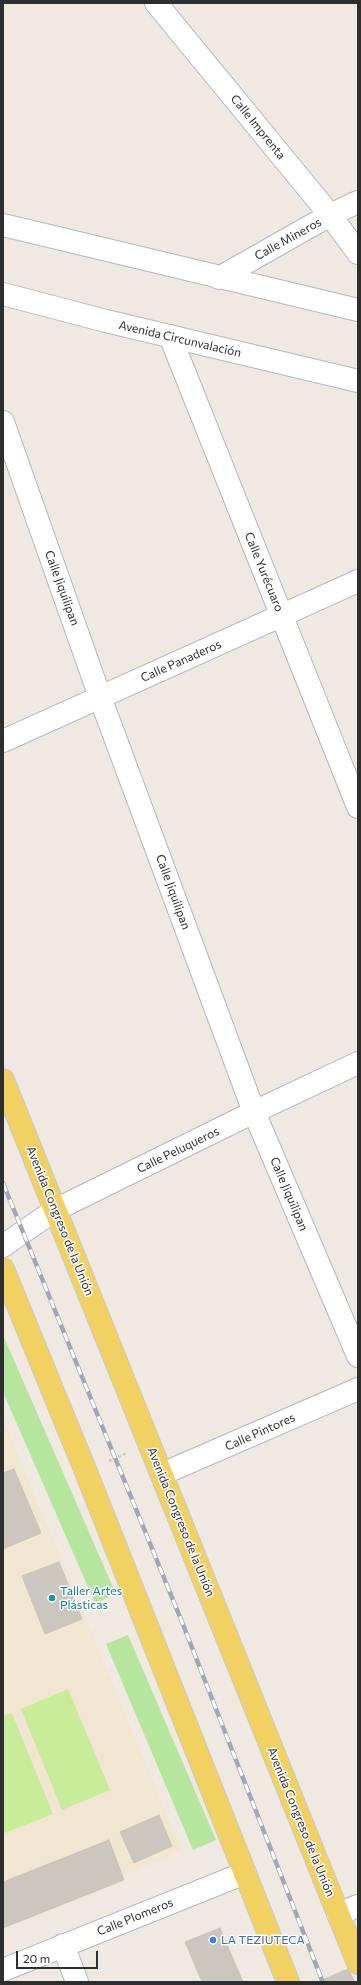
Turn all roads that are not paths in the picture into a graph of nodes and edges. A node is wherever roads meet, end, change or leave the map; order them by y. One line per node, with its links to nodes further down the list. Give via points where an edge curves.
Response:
1 (156, 3): 3 (street, Calle Imprenta)
2 (358, 202): 3 (street, Calle Mineros)
3 (330, 215): 5 (street, Calle Imprenta); 6 (street, Calle Mineros)
4 (3, 225): 6 (street)
5 (358, 252)
6 (219, 278): 8 (street)
7 (3, 294): 9 (street, Avenida Circunvalación)
8 (358, 310)
9 (170, 336): 10 (street, Avenida Circunvalación); 13 (street, Calle Yurécuaro)
10 (358, 381)
11 (3, 422): 14 (street, Calle Jiquilipan)
12 (358, 581): 13 (street, Calle Panaderos)
13 (281, 615): 14 (street, Calle Panaderos); 16 (street, Calle Yurécuaro)
14 (100, 697): 15 (street, Calle Panaderos); 19 (street, Calle Jiquilipan)
15 (3, 741)
16 (358, 807)
17 (358, 1064): 19 (street, Calle Peluqueros)
18 (3, 1080): 20 (main road, Avenida Congreso de la Unión)
19 (254, 1112): 20 (street, Calle Peluqueros); 23 (street, Calle Jiquilipan)
20 (55, 1210): 21 (street, Calle Peluqueros); 25 (main road, Avenida Congreso de la Unión)
21 (3, 1246)
22 (3, 1269): 26 (main road)
23 (358, 1356)
24 (358, 1389): 25 (street, Calle Pintores)
25 (162, 1474): 28 (main road, Avenida Congreso de la Unión)
26 (245, 1873): 29 (street, Calle Plomeros); 33 (main road)
27 (358, 1906): 28 (street)
28 (338, 1914): 30 (main road, Avenida Congreso de la Unión)
29 (63, 1945): 31 (street, Calle Plomeros); 32 (street)
30 (358, 1963)
31 (3, 1970)
32 (77, 1982)
33 (288, 1982)

